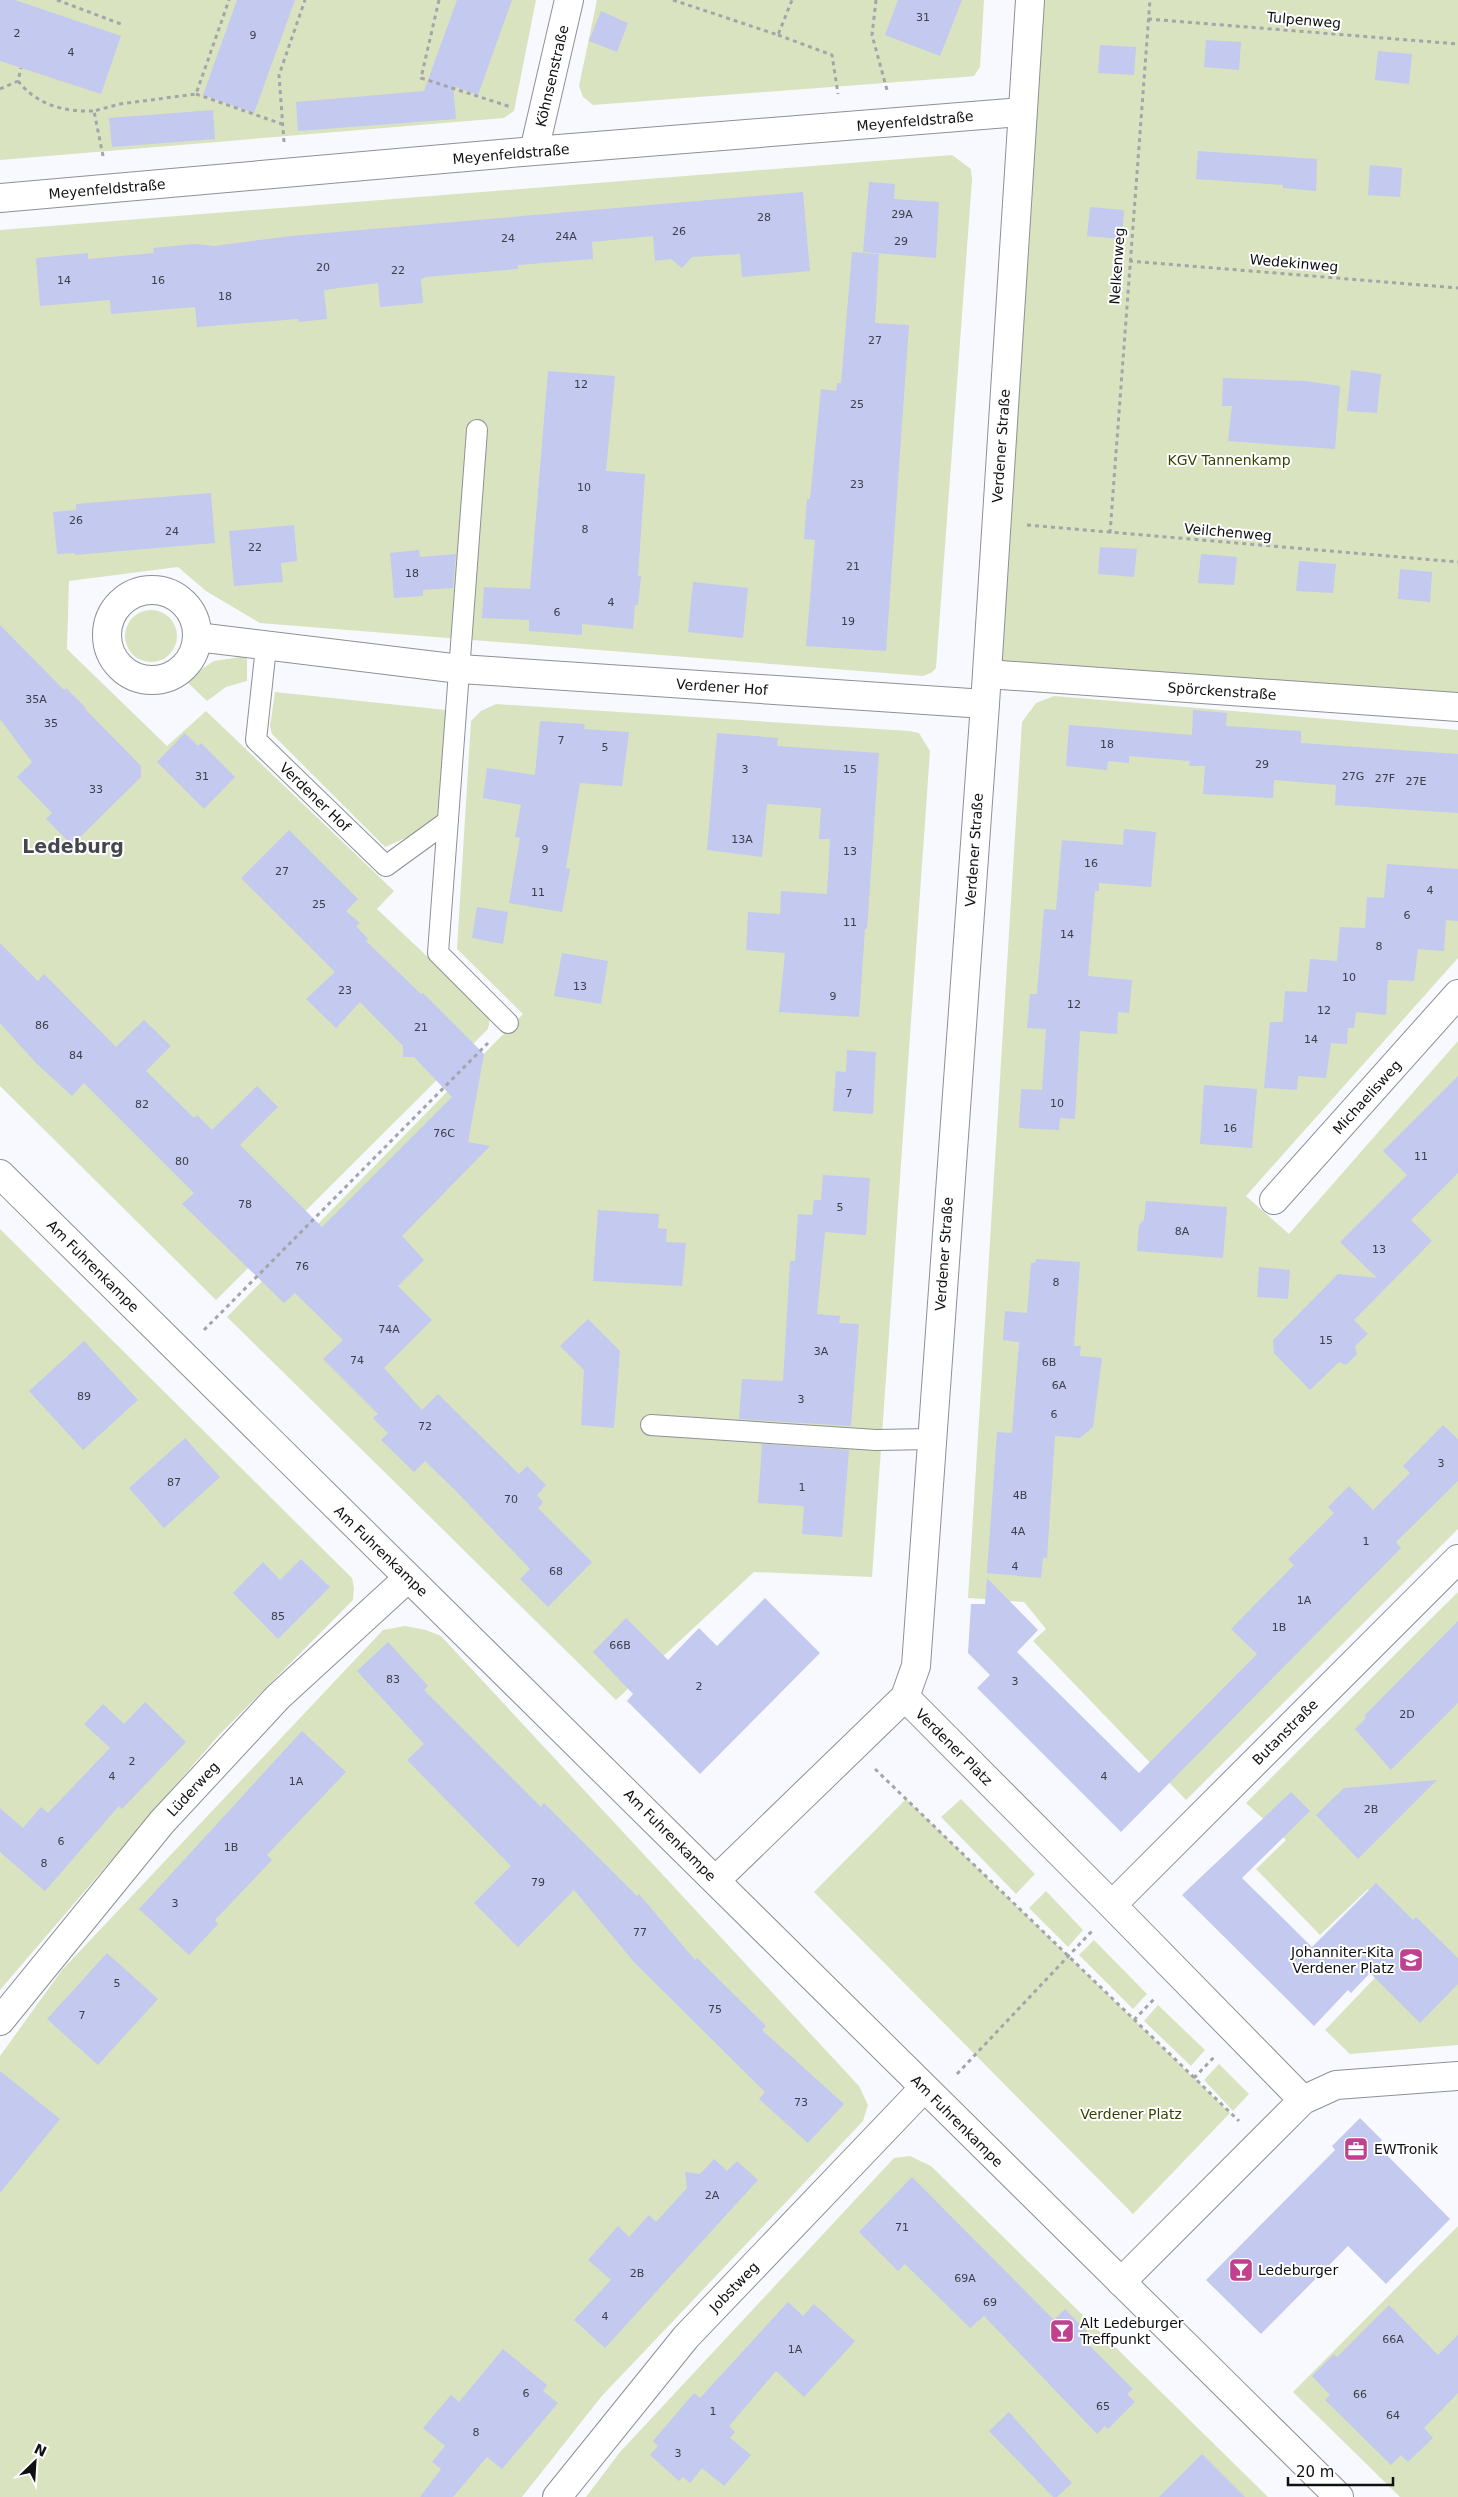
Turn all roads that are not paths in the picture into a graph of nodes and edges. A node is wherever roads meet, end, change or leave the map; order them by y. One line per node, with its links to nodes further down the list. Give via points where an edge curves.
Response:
1 (569, 0): 4 (street, Köhnsenstraße)
2 (1030, 0): 3 (street, Verdener Straße)
3 (1022, 112): 4 (street, Meyenfeldstraße); 10 (street, Verdener Straße)
4 (534, 152): 5 (street, Meyenfeldstraße)
5 (0, 198)
6 (476, 430): 9 (lane)
7 (197, 637): 8 (street, Verdener Hof)
8 (266, 647): 9 (street, Verdener Hof); 13 (lane, Verdener Hof, via 256,740 386,866)
9 (460, 669): 11 (street, Verdener Hof); 13 (lane)
10 (987, 674): 11 (street, Verdener Straße); 12 (street, Spörckenstraße)
11 (984, 704): 19 (street, Verdener Straße)
12 (1458, 707)
13 (448, 821): 15 (lane, via 438,953)
14 (1458, 994): 17 (street, Michaelisweg)
15 (508, 1023)
16 (0, 1174): 21 (street, Am Fuhrenkampe)
17 (1274, 1200)
18 (651, 1424): 19 (lane, via 876,1440)
19 (931, 1439): 22 (street, Verdener Straße, via 916,1666)
20 (1458, 1559): 24 (street, Butanstraße)
21 (408, 1578): 23 (street, Am Fuhrenkampe); 25 (street, Lüderweg, via 278,1697 168,1816)
22 (905, 1697): 23 (street, Verdener Platz); 24 (street, Verdener Platz)
23 (716, 1880): 27 (street, Am Fuhrenkampe)
24 (1113, 1906): 28 (street, Verdener Platz)
25 (0, 2021)
26 (1458, 2076): 28 (street, via 1336,2085)
27 (928, 2094): 29 (street, Am Fuhrenkampe); 30 (street, Jobstweg, via 686,2337)
28 (1303, 2100): 29 (street)
29 (1122, 2282): 31 (street, Am Fuhrenkampe)
30 (557, 2497)
31 (1338, 2497)

